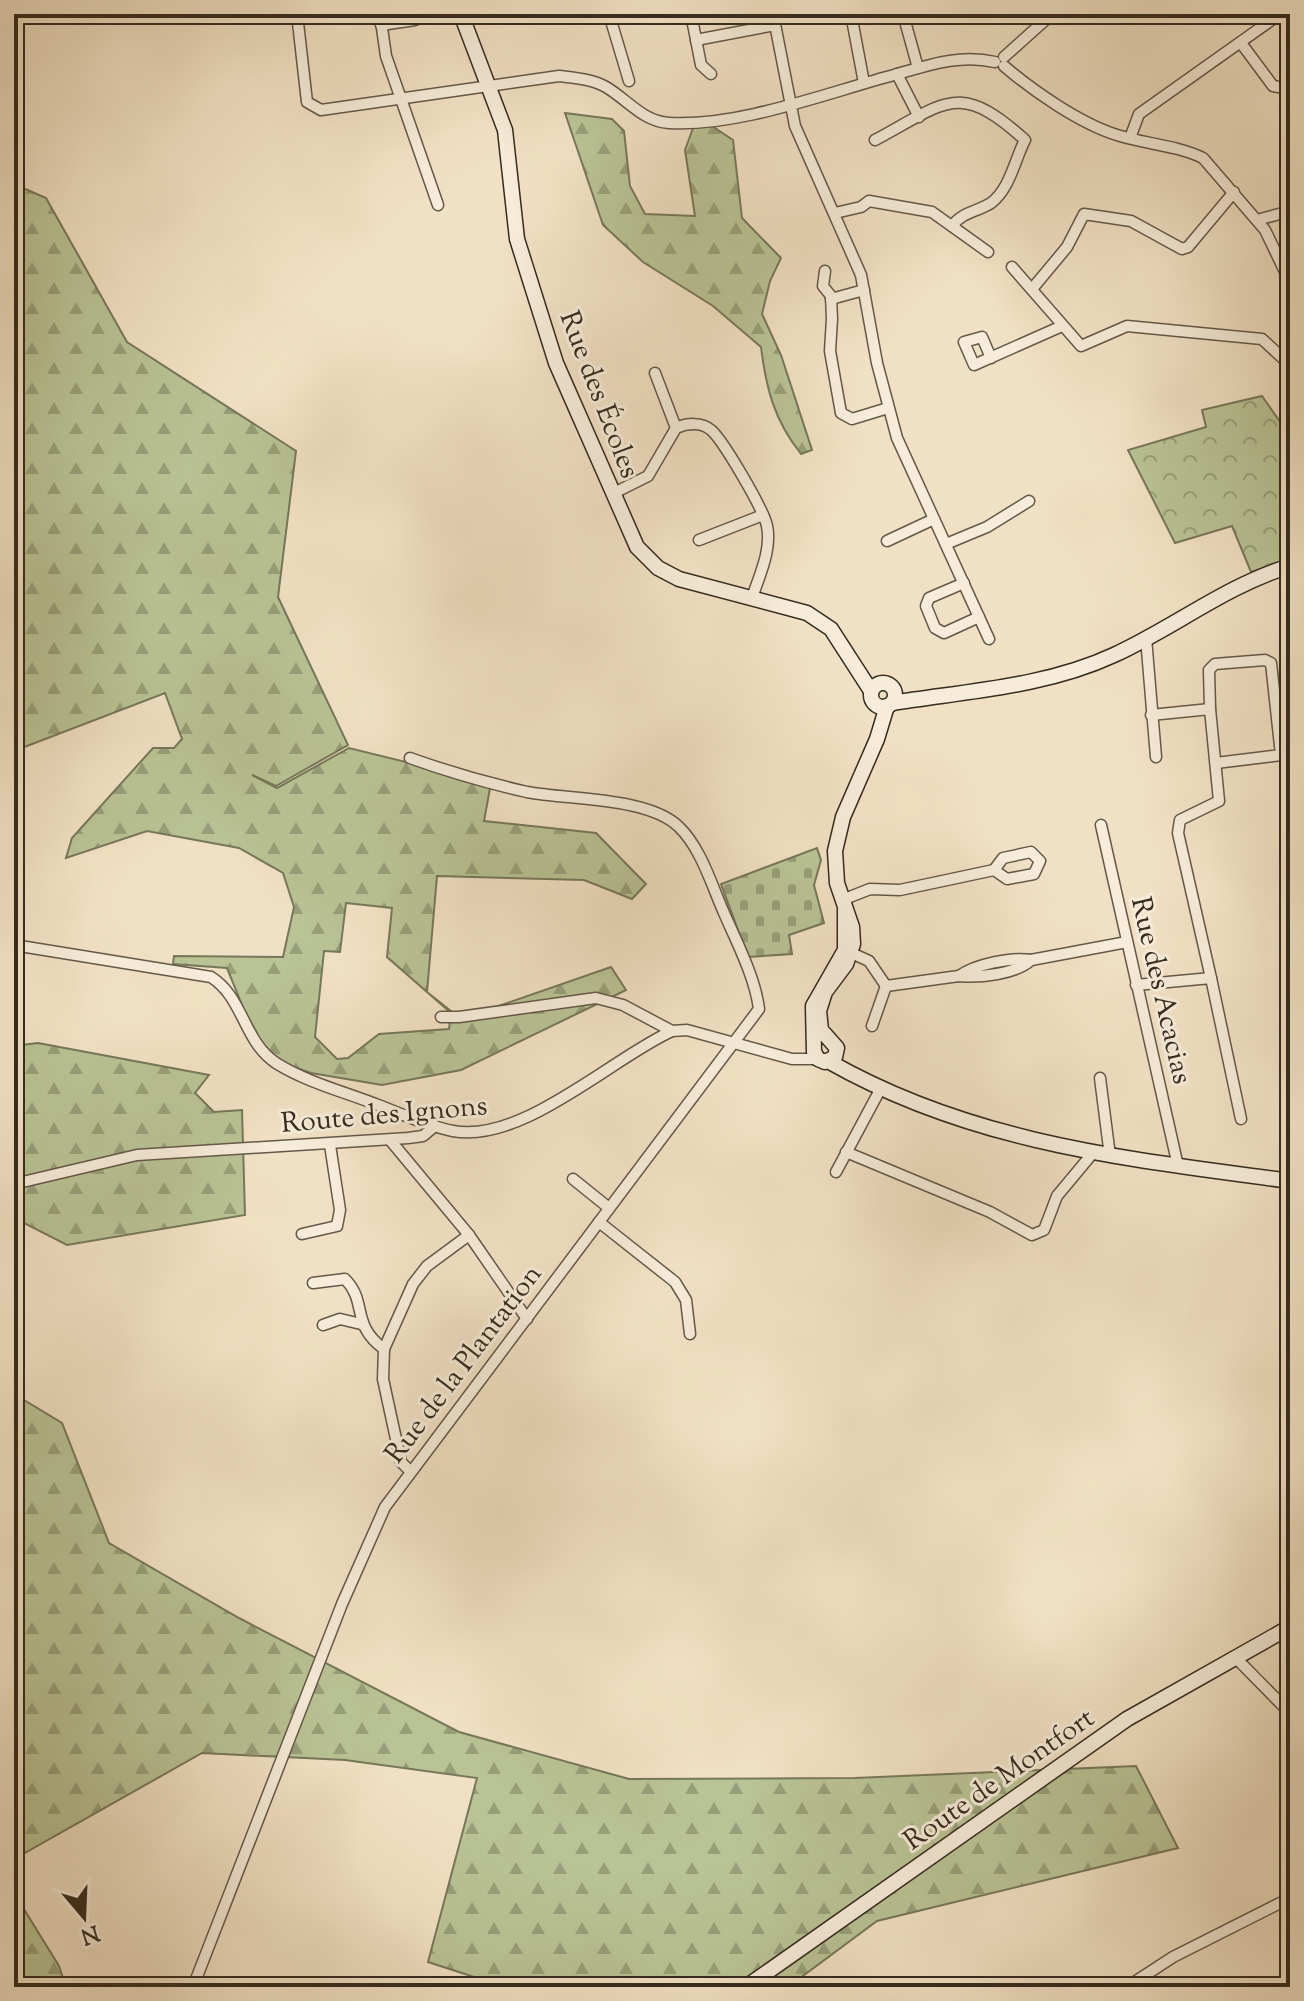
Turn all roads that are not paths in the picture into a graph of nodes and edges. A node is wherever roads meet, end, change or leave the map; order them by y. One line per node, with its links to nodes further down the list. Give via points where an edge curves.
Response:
1 (297, 14): 22 (street, via 307,102 314,108)
2 (461, 14): 20 (street, Rue des Écoles)
3 (609, 14): 18 (street)
4 (691, 14): 12 (street)
5 (851, 14): 19 (street)
6 (903, 14): 15 (street)
7 (1052, 14): 14 (street)
8 (1280, 14): 13 (street)
9 (380, 19): 10 (street); 22 (street, via 386,56)
10 (415, 20)
11 (774, 20): 12 (street); 23 (street)
12 (696, 40): 16 (street, via 701,65)
13 (1241, 43): 21 (street, via 1273,86); 25 (street, via 1139,114)
14 (1001, 62): 15 (street, via 965,57); 25 (street, via 1049,99)
15 (918, 68): 17 (street)
16 (711, 74)
17 (897, 74): 19 (street); 24 (street)
18 (629, 81)
19 (864, 83): 23 (street)
20 (490, 89): 22 (street); 23 (street, via 540,78 578,78 607,88 643,114 668,123); 46 (street, Rue des Écoles, via 508,145 517,239 556,363)
21 (1290, 89)
22 (403, 99): 28 (street)
23 (790, 103): 30 (street, via 795,126)
24 (919, 117): 26 (street); 32 (street, via 954,101 982,105 1025,140 995,199 958,217)
25 (1130, 138): 27 (street, via 1203,158)
26 (875, 140)
27 (1234, 192): 31 (street); 37 (street, via 1182,249 1131,221 1084,214 1067,247)
28 (438, 205)
29 (1290, 211): 31 (street)
30 (835, 213): 32 (street, via 869,201 891,203 932,212); 38 (street)
31 (1257, 220): 36 (street, via 1274,243)
32 (952, 226): 33 (street)
33 (988, 252)
34 (1012, 267): 37 (street)
35 (825, 271): 39 (street, via 823,286)
36 (1290, 282)
37 (1032, 289): 40 (street)
38 (864, 290): 39 (street); 44 (street)
39 (831, 299): 44 (street, via 830,351 841,413 852,419)
40 (1062, 326): 41 (street); 42 (street, via 1081,346 1127,326 1262,339)
41 (991, 358)
42 (1290, 365)
43 (655, 373): 45 (street)
44 (888, 408): 49 (street)
45 (676, 428): 46 (street, via 648,476); 48 (street, via 696,424 711,429)
46 (612, 494): 55 (street, Rue des Écoles, via 637,547 658,568 679,579)
47 (1029, 501): 52 (street)
48 (763, 515): 50 (street); 55 (street, via 768,528 765,560)
49 (934, 519): 51 (street); 52 (street)
50 (699, 540)
51 (887, 541)
52 (946, 544): 54 (street)
53 (1290, 566): 57 (street, via 1220,594)
54 (964, 583): 56 (street); 56 (street, via 929,598 926,606 935,628 944,633)
55 (752, 598): 59 (street, Rue des Écoles, via 807,613 831,629)
56 (979, 617): 58 (street)
57 (1146, 638): 59 (street, via 1052,677 927,698); 61 (street)
58 (989, 639)
59 (883, 696): 67 (street, via 871,755 837,838 835,873)
60 (1210, 709): 61 (street); 64 (street); 64 (street, via 1209,670 1215,664 1271,663 1281,755)
61 (1151, 715): 62 (street)
62 (1156, 757)
63 (410, 758): 77 (street, Rue de la Plantation, via 530,792 656,812 679,827 697,852 757,995 759,1009)
64 (1216, 763): 71 (street, via 1219,801 1180,820 1178,833)
65 (1101, 825): 68 (street, Rue des Acacias)
66 (994, 870): 67 (street, via 900,890 870,889)
67 (844, 904): 70 (street)
68 (1127, 942): 72 (street, Rue des Acacias); 73 (street, via 971,977)
69 (14, 945): 82 (street, via 211,977 231,994 252,1038 277,1063)
70 (848, 952): 73 (street, via 869,961); 78 (street, via 814,1001)
71 (1211, 978): 72 (street); 81 (street)
72 (1136, 985): 88 (street, Rue des Acacias)
73 (886, 986): 75 (street)
74 (441, 1017): 76 (street, via 596,998 623,1005)
75 (872, 1026)
76 (672, 1031): 77 (street); 82 (street, Route des Ignons, via 564,1096 501,1126 467,1133)
77 (735, 1042): 78 (street, via 801,1059); 93 (street, Rue de la Plantation)
78 (823, 1051): 80 (street, via 855,1077)
79 (1100, 1078): 87 (street)
80 (881, 1088): 85 (street); 86 (street, via 980,1127)
81 (1241, 1119)
82 (435, 1126): 83 (street, Route des Ignons, via 423,1136)
83 (390, 1140): 84 (street, Route des Ignons); 96 (street)
84 (330, 1145): 92 (street, Route des Ignons, via 137,1155); 95 (street, via 340,1210 337,1226)
85 (846, 1152): 86 (street, via 1032,1235 1044,1230 1057,1196); 89 (street)
86 (1092, 1154): 87 (street)
87 (1110, 1156): 88 (street)
88 (1178, 1166): 91 (street)
89 (836, 1172)
90 (573, 1179): 93 (street)
91 (1290, 1181)
92 (14, 1184)
93 (609, 1208): 94 (street, Rue de la Plantation)
94 (599, 1222): 98 (street, Rue de la Plantation); 101 (street, via 675,1282 686,1300)
95 (302, 1234)
96 (469, 1235): 98 (street); 102 (street, via 427,1266 413,1284)
97 (313, 1283): 99 (street, via 345,1279 352,1286)
98 (527, 1319): 103 (street, Rue de la Plantation)
99 (361, 1324): 100 (street, via 340,1319); 102 (street)
100 (323, 1325)
101 (690, 1334)
102 (384, 1349): 103 (street, via 383,1379 401,1462)
103 (410, 1471): 108 (street, Rue de la Plantation, via 365,1549)
104 (1290, 1627): 105 (street, Route de Montfort)
105 (1235, 1657): 106 (street); 109 (street, Route de Montfort, via 1127,1719)
106 (1290, 1713)
107 (1290, 1898): 110 (street, via 1173,1957)
108 (193, 1987)
109 (746, 1987)
110 (1127, 1987)

